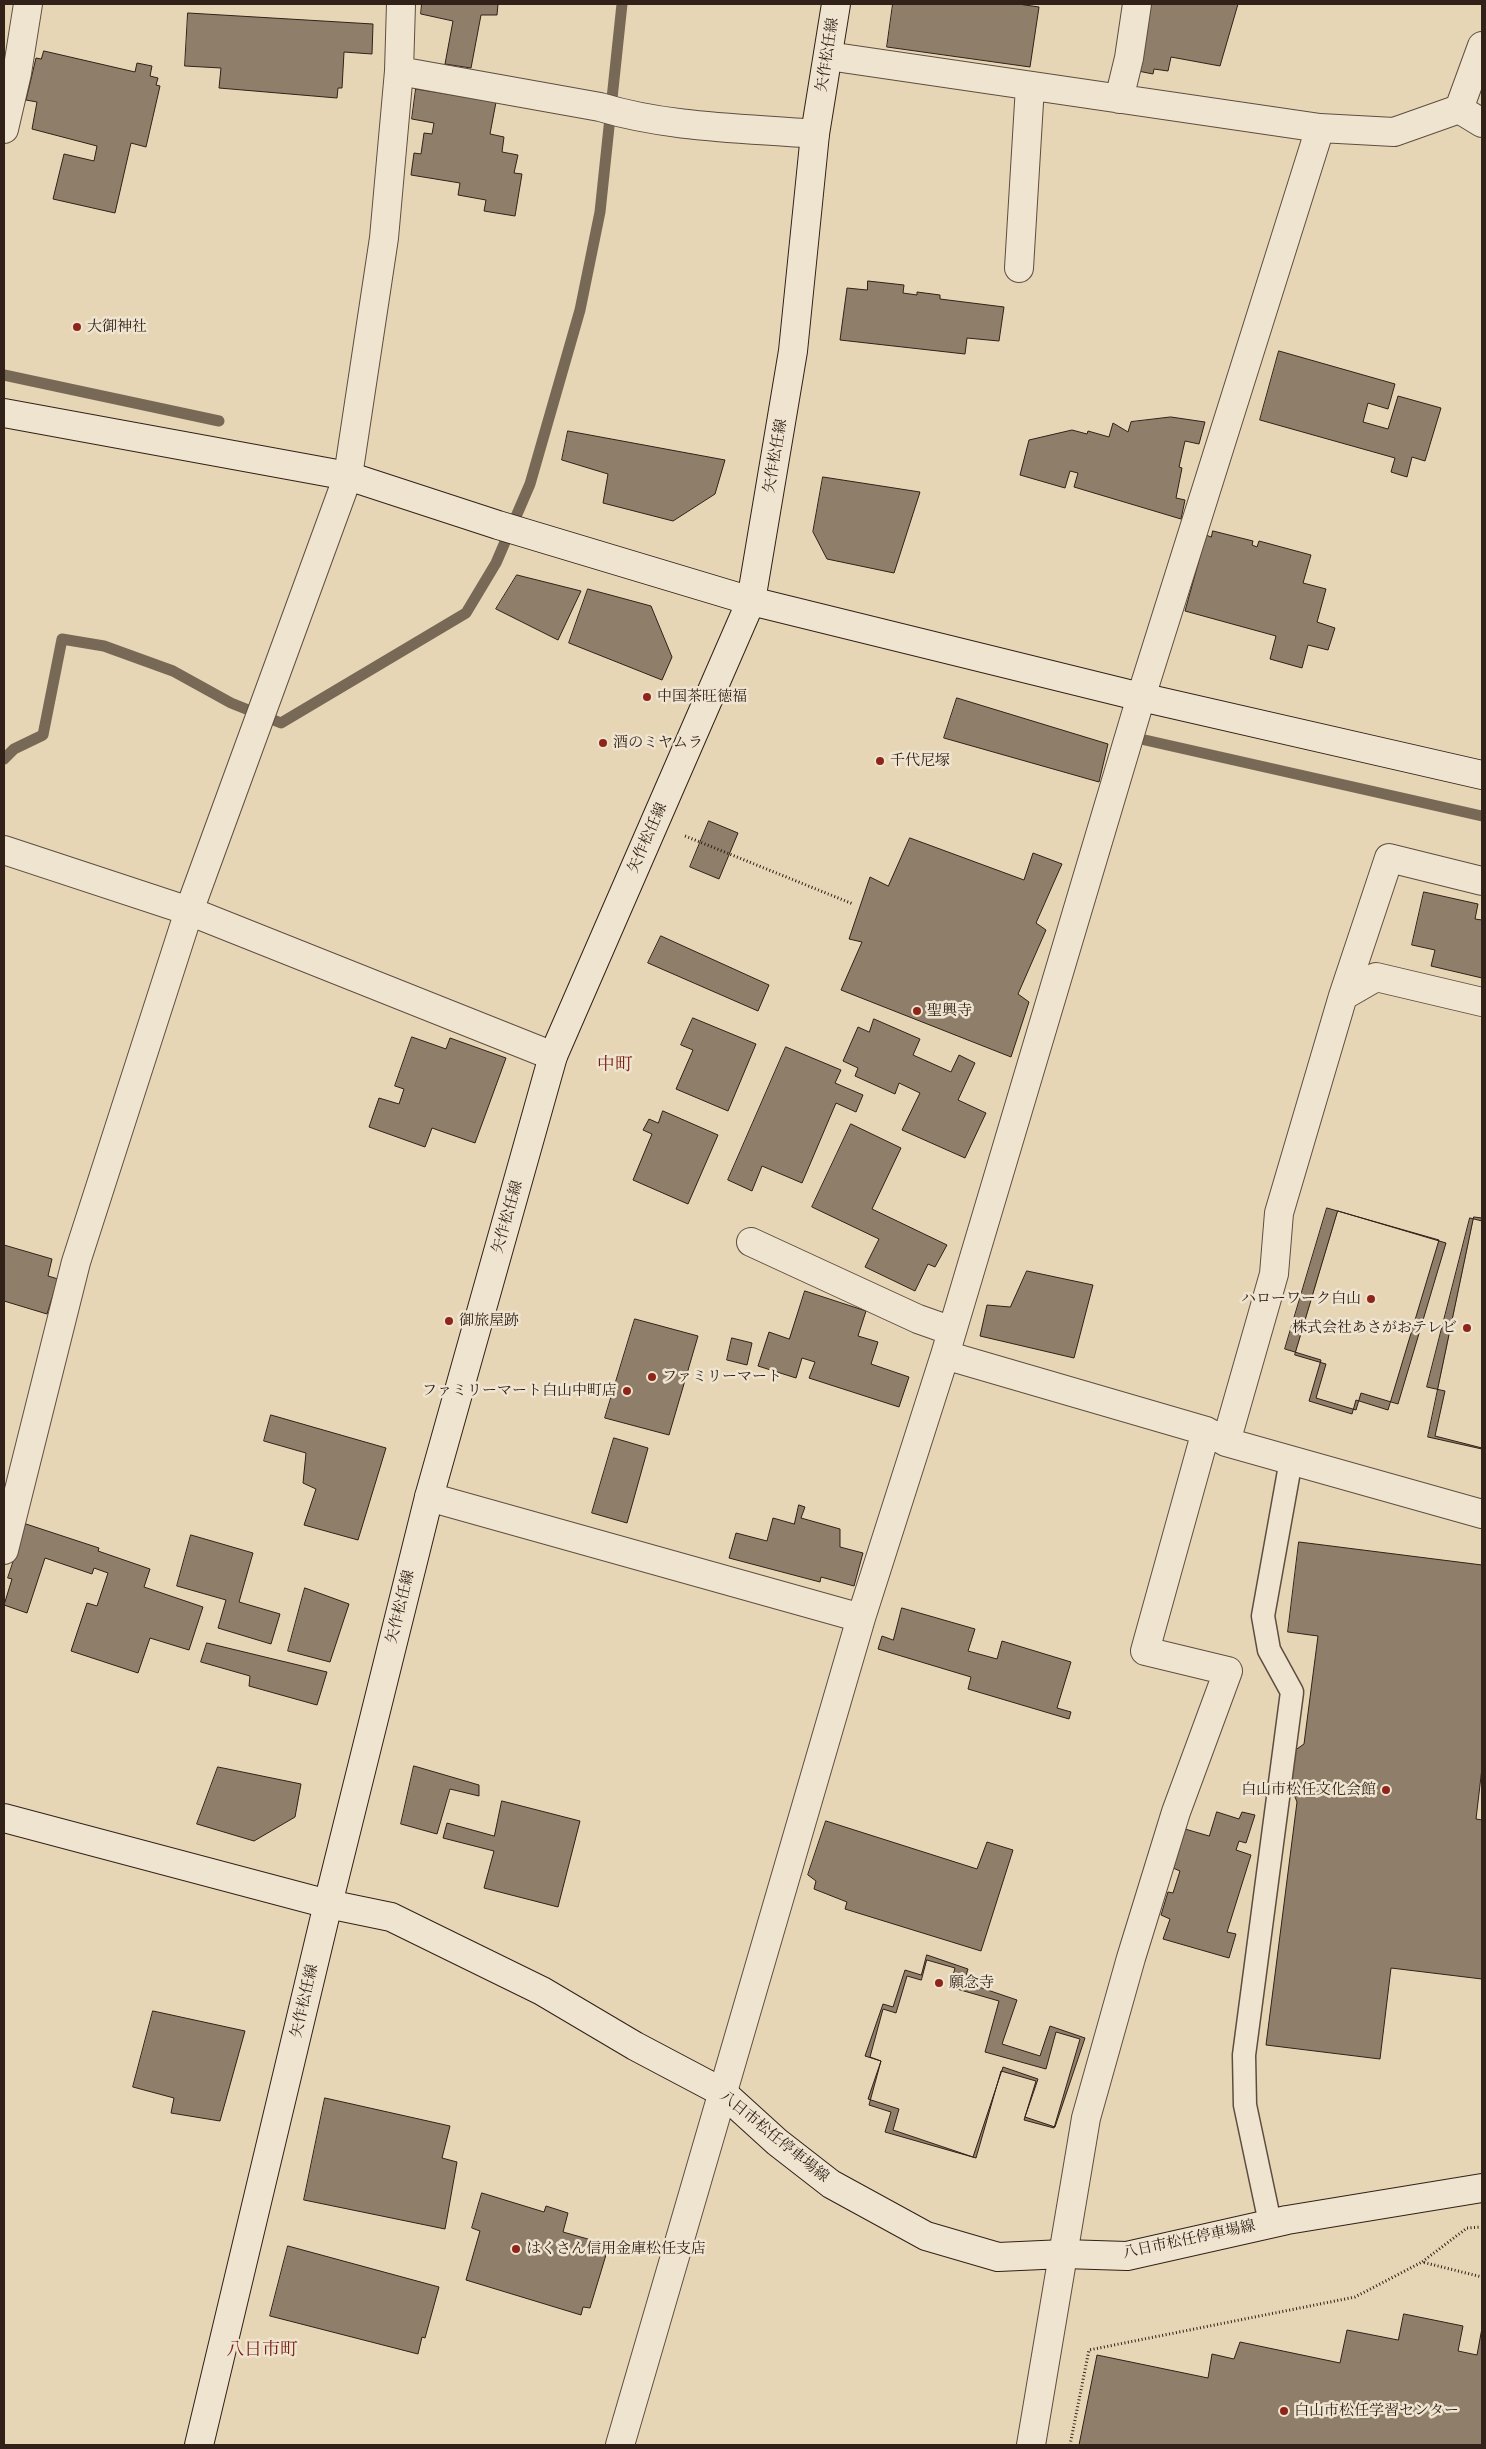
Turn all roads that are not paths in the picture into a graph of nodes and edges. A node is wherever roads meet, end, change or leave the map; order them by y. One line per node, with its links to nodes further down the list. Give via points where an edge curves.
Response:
1 (28, 4): 7 (street)
2 (401, 4): 8 (street)
3 (836, 4): 6 (street, 矢作松任線)
4 (1137, 4): 10 (street)
5 (1482, 46): 11 (street)
6 (828, 56): 9 (street); 15 (street, 矢作松任線)
7 (10, 71): 13 (street)
8 (399, 71): 15 (street, via 630,116); 18 (street, via 384,238)
9 (1030, 86): 10 (street); 16 (street)
10 (1119, 99): 14 (street)
11 (1459, 109): 12 (street); 14 (street, via 1394,132)
12 (1482, 123)
13 (4, 128)
14 (1320, 128): 20 (street)
15 (815, 134): 19 (street, 矢作松任線, via 793,351)
16 (1019, 268)
17 (4, 413): 18 (street)
18 (348, 476): 19 (street); 24 (street)
19 (751, 601): 20 (street); 27 (street, 矢作松任線)
20 (1141, 697): 21 (street); 29 (street)
21 (1482, 775)
22 (4, 850): 24 (street)
23 (1482, 881): 25 (street, via 1389,858)
24 (189, 911): 27 (street); 34 (street, via 76,1262)
25 (1343, 996): 26 (street, via 1376,977); 30 (street, via 1279,1213 1274,1274)
26 (1482, 1002)
27 (553, 1056): 32 (street, 矢作松任線)
28 (750, 1242): 29 (street, via 918,1319)
29 (948, 1343): 30 (street); 35 (street)
30 (1216, 1436): 31 (street); 41 (street, via 1145,1651 1228,1671 1176,1812 1091,2099)
31 (1291, 1460): 33 (street); 40 (lane, via 1263,1616 1269,1650 1292,1692 1244,2055 1245,2105)
32 (429, 1497): 35 (street); 37 (street, 矢作松任線)
33 (1482, 1514)
34 (4, 1550)
35 (861, 1618): 38 (street)
36 (4, 1818): 37 (street, 八日市松任停車場線)
37 (328, 1904): 38 (street, 八日市松任停車場線, via 392,1917 542,1991); 42 (street, 矢作松任線)
38 (722, 2092): 41 (street, 八日市松任停車場線, via 777,2142 831,2184 926,2236 998,2257); 43 (street)
39 (1482, 2188): 40 (street, 八日市松任停車場線)
40 (1270, 2224): 41 (street, 八日市松任停車場線, via 1127,2256)
41 (1064, 2254): 44 (street)
42 (199, 2445)
43 (620, 2445)
44 (1031, 2445)

